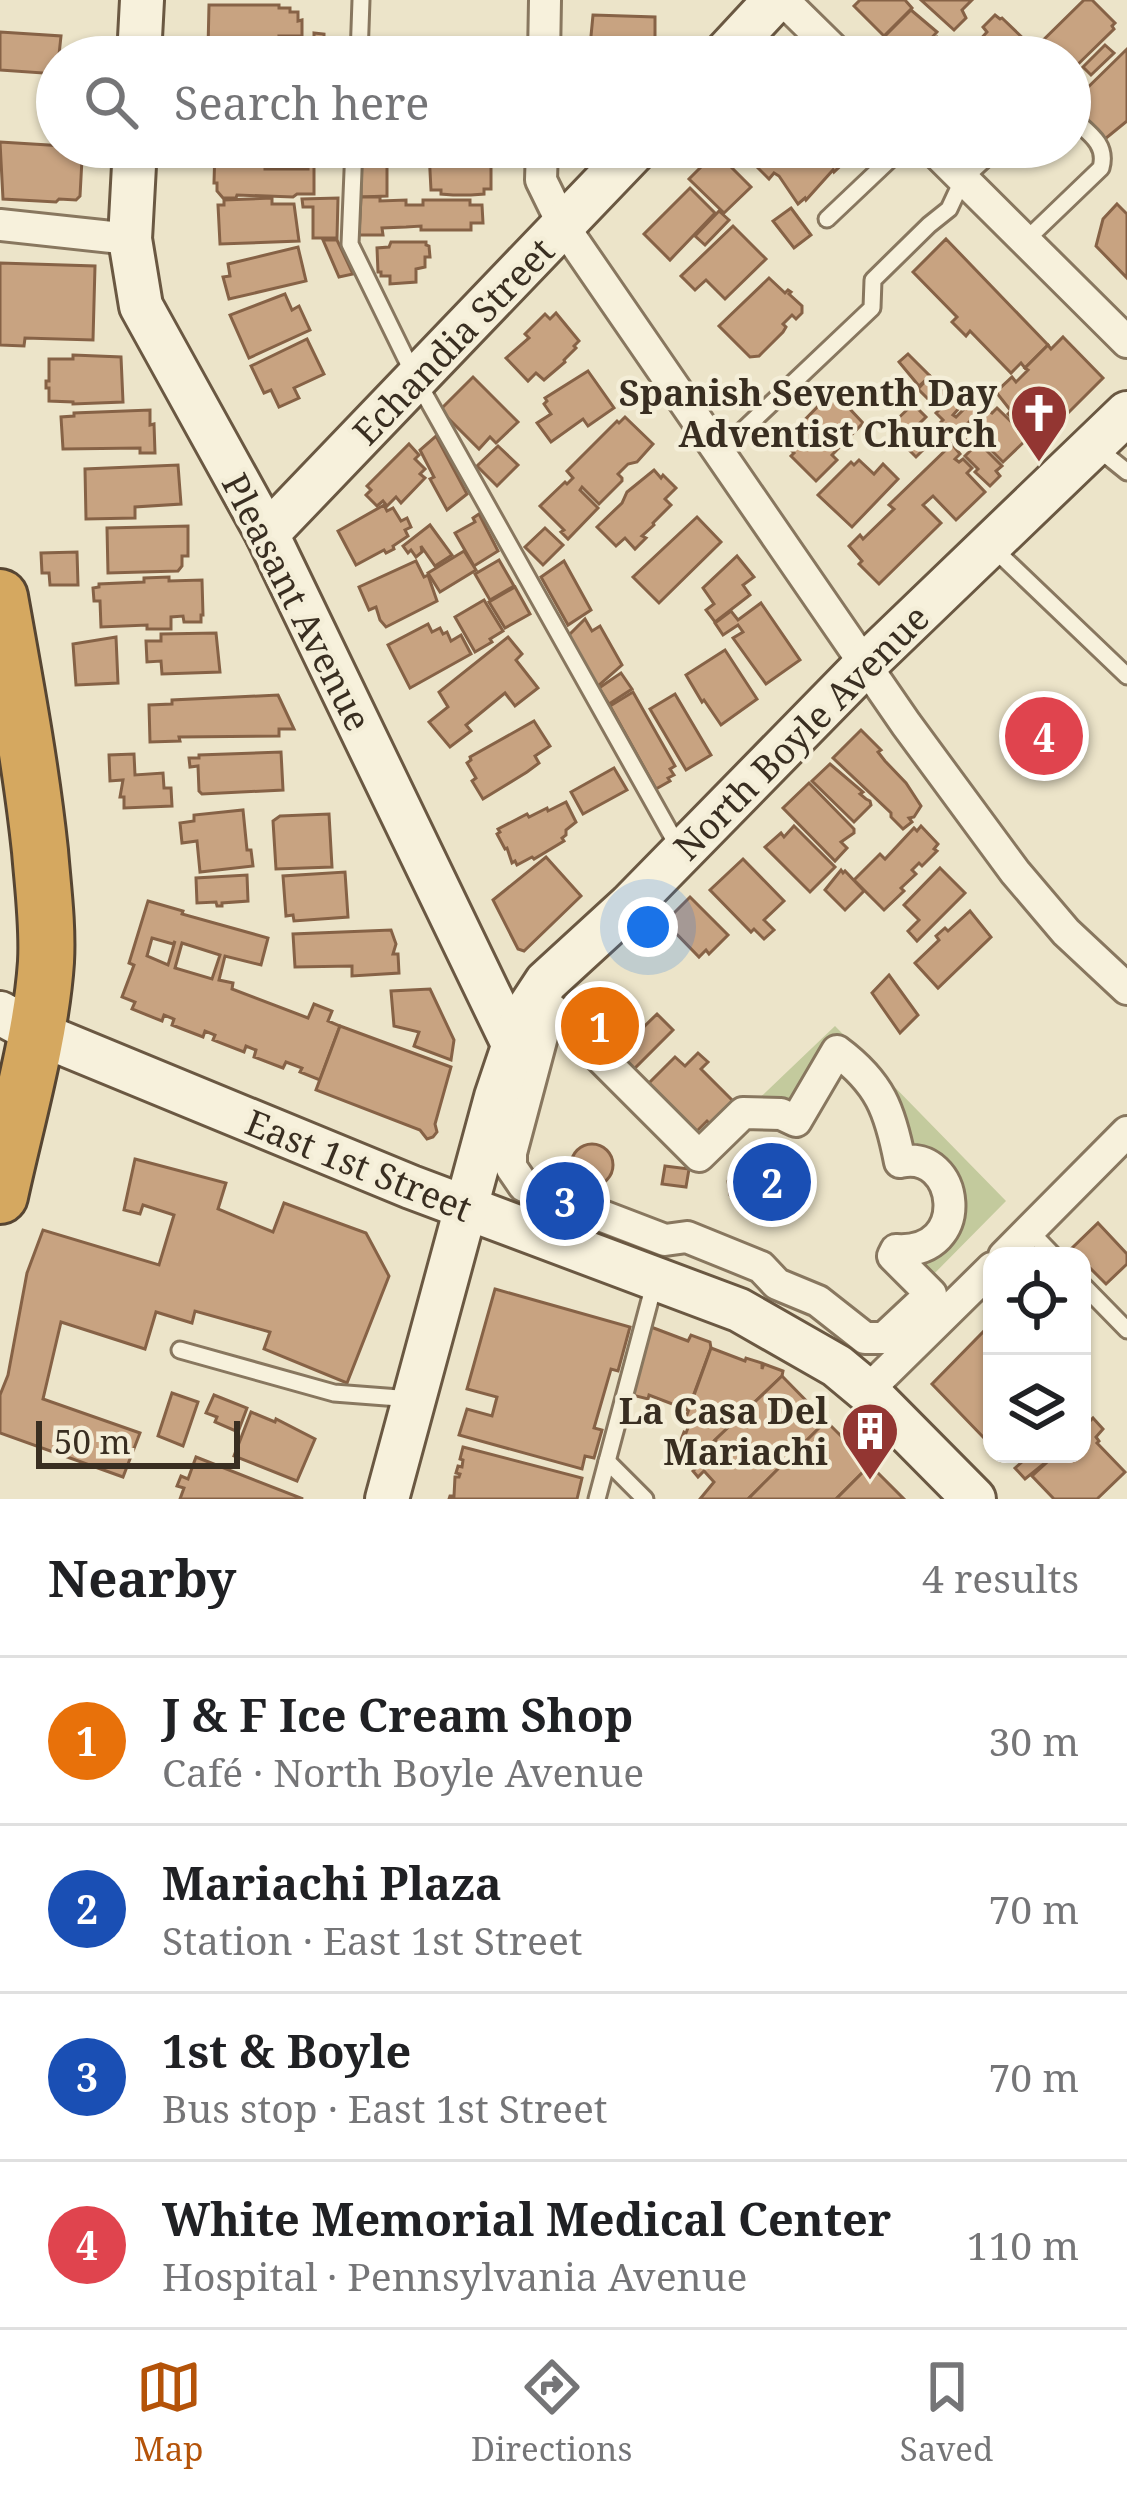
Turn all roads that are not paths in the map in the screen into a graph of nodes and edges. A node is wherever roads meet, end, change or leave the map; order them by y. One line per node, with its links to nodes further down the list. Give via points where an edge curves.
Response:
1 (142, 0): 5 (main road)
2 (361, 0): 6 (lane)
3 (545, 0): 7 (street)
4 (779, 0): 8 (main road); 9 (street)
5 (141, 36)
6 (359, 36)
7 (544, 36)
8 (743, 36)
9 (818, 36)
10 (1091, 136): 23 (lane, via 1102,146 1101,168)
11 (134, 168): 22 (main road, Pleasant Avenue)
12 (353, 168): 25 (lane, via 350,244)
13 (542, 168): 21 (street)
14 (619, 168): 21 (main road, Echandia Street)
15 (881, 168): 19 (lane)
16 (953, 168): 18 (street)
17 (974, 168): 18 (lane)
18 (963, 178): 23 (street); 28 (lane, via 949,208 873,280 872,308)
19 (827, 219)
20 (0, 225): 22 (street)
21 (564, 227): 25 (main road, Echandia Street); 28 (street)
22 (130, 239): 30 (main road, Pleasant Avenue, via 141,306)
23 (1025, 241): 24 (street)
24 (1127, 342)
25 (416, 379): 30 (main road, Echandia Street); 35 (lane)
26 (1127, 413): 27 (main road, North Boyle Avenue)
27 (1094, 445): 29 (lane); 31 (main road, North Boyle Avenue)
28 (720, 452): 33 (street)
29 (1127, 472)
30 (267, 534): 39 (main road, Pleasant Avenue)
31 (990, 545): 33 (main road, North Boyle Avenue); 34 (lane)
32 (0, 597): 38 (highway, via 25,735 46,960)
33 (866, 664): 35 (main road, North Boyle Avenue); 36 (street, via 1015,872)
34 (1127, 676)
35 (682, 852): 39 (main road, North Boyle Avenue, via 546,982)
36 (1127, 989)
37 (552, 1009): 37 (street, via 511,1153 524,1186 761,1267 866,1338 884,1338 931,1294 893,1256 938,1237 949,1192 927,1163 900,1162 875,1085 837,1051 796,1121 743,1113 699,1156)
38 (12, 1023): 41 (highway); 42 (main road, East 1st Street)
39 (514, 1046): 42 (main road, North Boyle Avenue)
40 (1127, 1132): 43 (street)
41 (0, 1196)
42 (467, 1209): 47 (main road, East 1st Street); 52 (main road, North Boyle Avenue)
43 (1030, 1231): 44 (street); 45 (lane)
44 (1013, 1247)
45 (1045, 1247)
46 (983, 1277): 51 (street)
47 (656, 1278): 51 (main road, East 1st Street, via 766,1324); 53 (lane)
48 (1091, 1293): 49 (lane)
49 (1127, 1330)
50 (180, 1350): 52 (lane, via 334,1393)
51 (867, 1391): 57 (main road, East 1st Street)
52 (415, 1399): 54 (main road, North Boyle Avenue)
53 (607, 1461): 55 (lane); 56 (lane)
54 (387, 1499)
55 (597, 1499)
56 (645, 1499)
57 (974, 1499)

